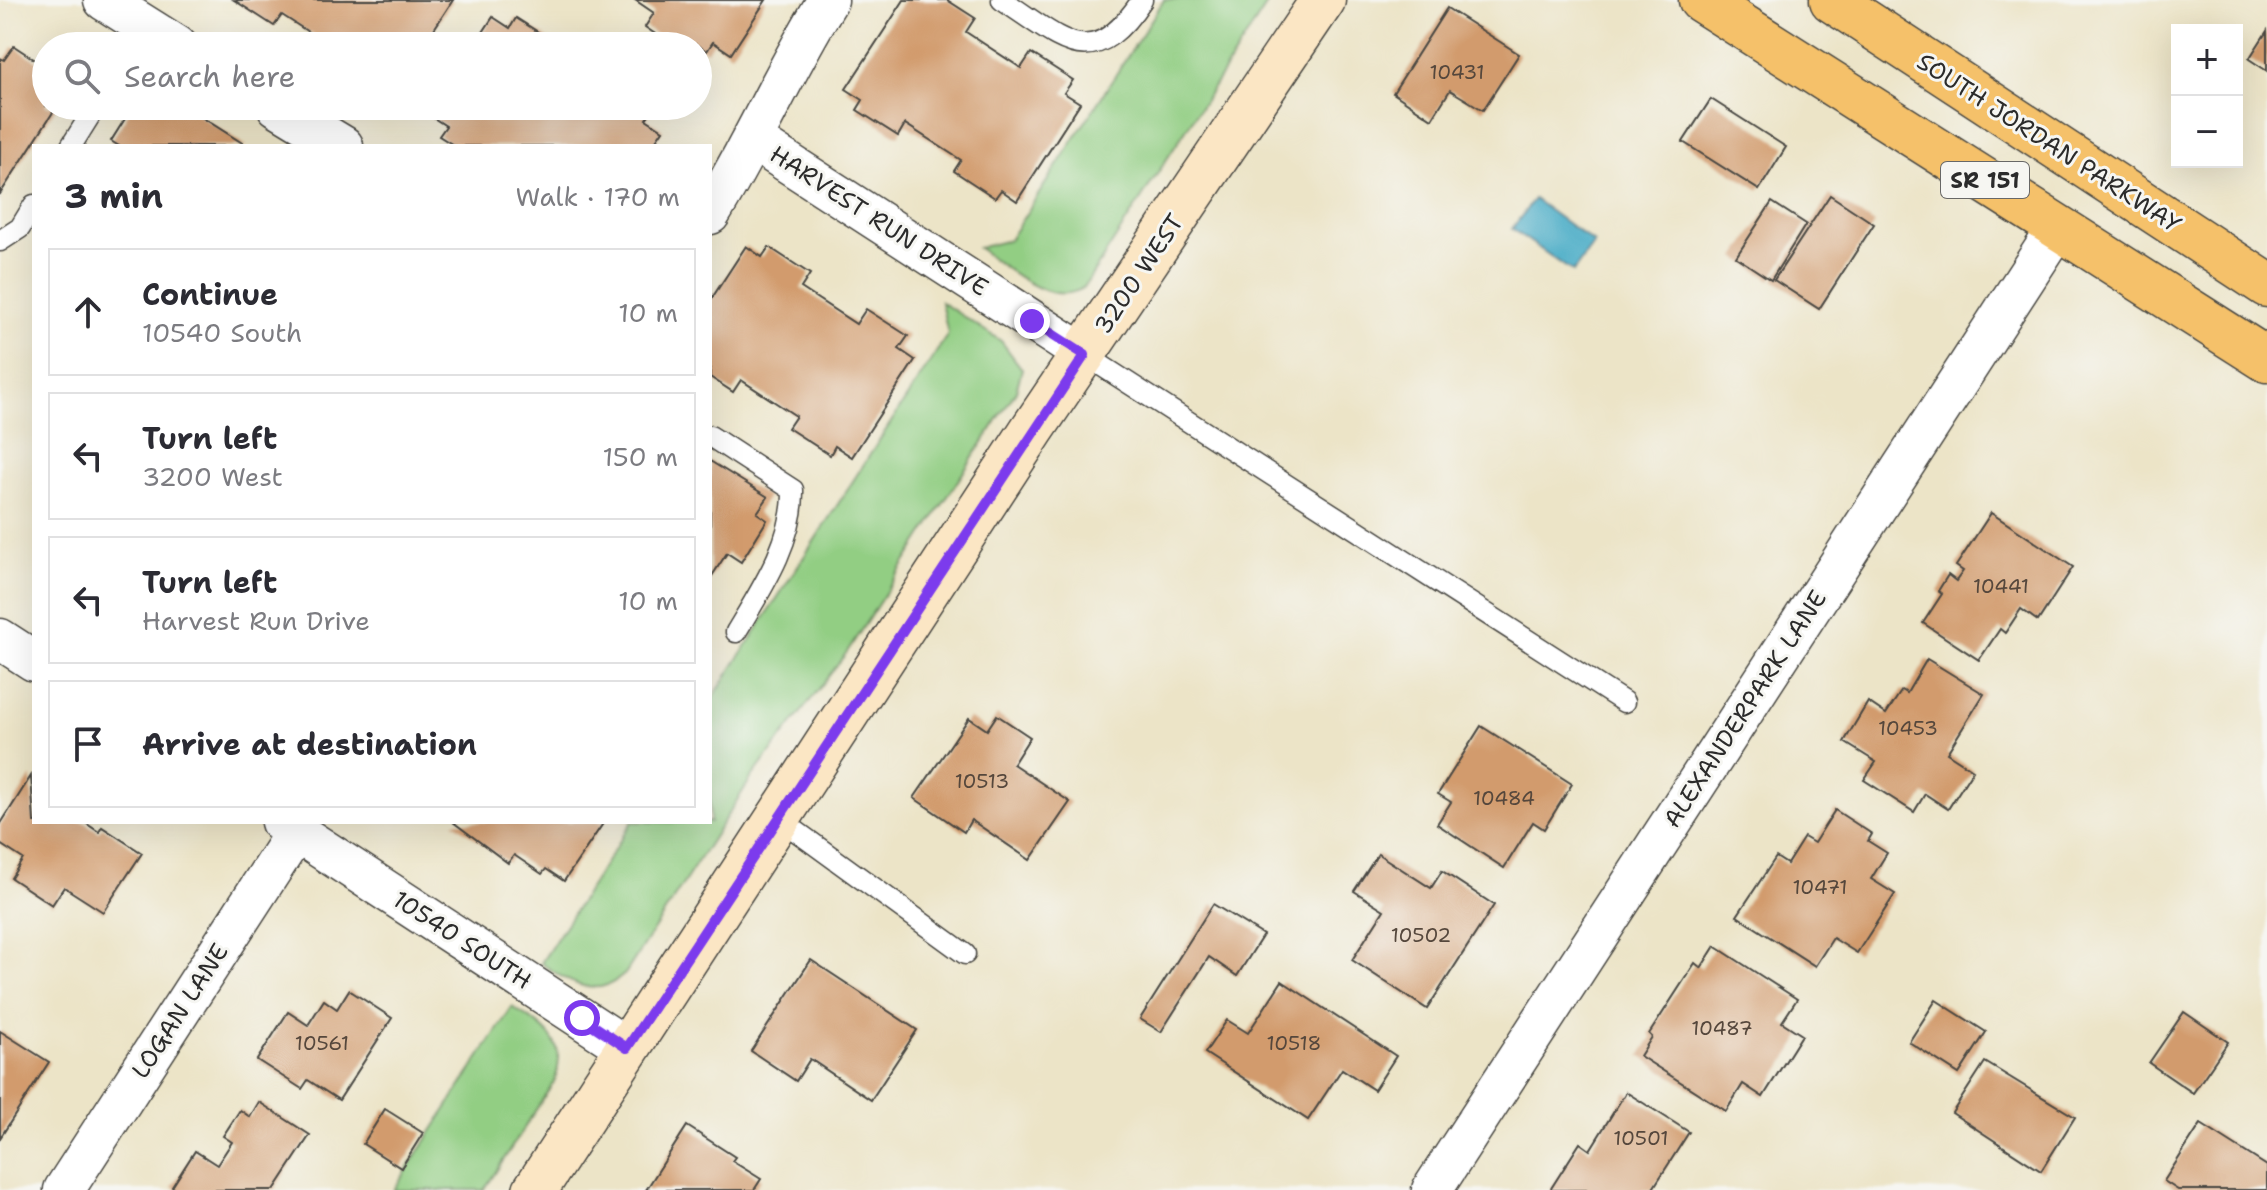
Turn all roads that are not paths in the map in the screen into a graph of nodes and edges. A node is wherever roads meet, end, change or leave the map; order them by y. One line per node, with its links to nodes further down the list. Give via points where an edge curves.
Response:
1 (104, 0): 8 (street)
2 (828, 0): 11 (street, via 782,76)
3 (1002, 0): 4 (lane, via 1084,47 1106,41 1123,28)
4 (1142, 0)
5 (1323, 0): 19 (street, 3200 WEST)
6 (1701, 0): 16 (main road, SR 151)
7 (1832, 0): 18 (main road, SOUTH JORDAN PARKWAY / SR 151)
8 (149, 28)
9 (87, 120): 12 (lane)
10 (300, 120): 13 (street)
11 (753, 140): 15 (street); 19 (street, HARVEST RUN DRIVE)
12 (72, 144)
13 (340, 144)
14 (32, 208): 17 (lane, via 20,228)
15 (712, 211)
16 (2058, 228): 20 (main road, SR 151); 32 (street, ALEXANDERPARK LANE)
17 (0, 241)
18 (2267, 285)
19 (1085, 355): 25 (lane); 26 (street, 3200 WEST)
20 (2267, 360)
21 (712, 437): 22 (lane, via 793,490 794,515 765,584)
22 (736, 632)
23 (0, 639): 24 (street)
24 (32, 660)
25 (1624, 702)
26 (778, 818): 28 (lane); 29 (street, 3200 WEST)
27 (288, 827): 29 (street, 10540 SOUTH); 30 (street, LOGAN LANE)
28 (965, 954)
29 (627, 1048): 31 (street, 3200 WEST)
30 (64, 1190)
31 (535, 1190)
32 (1432, 1190)

